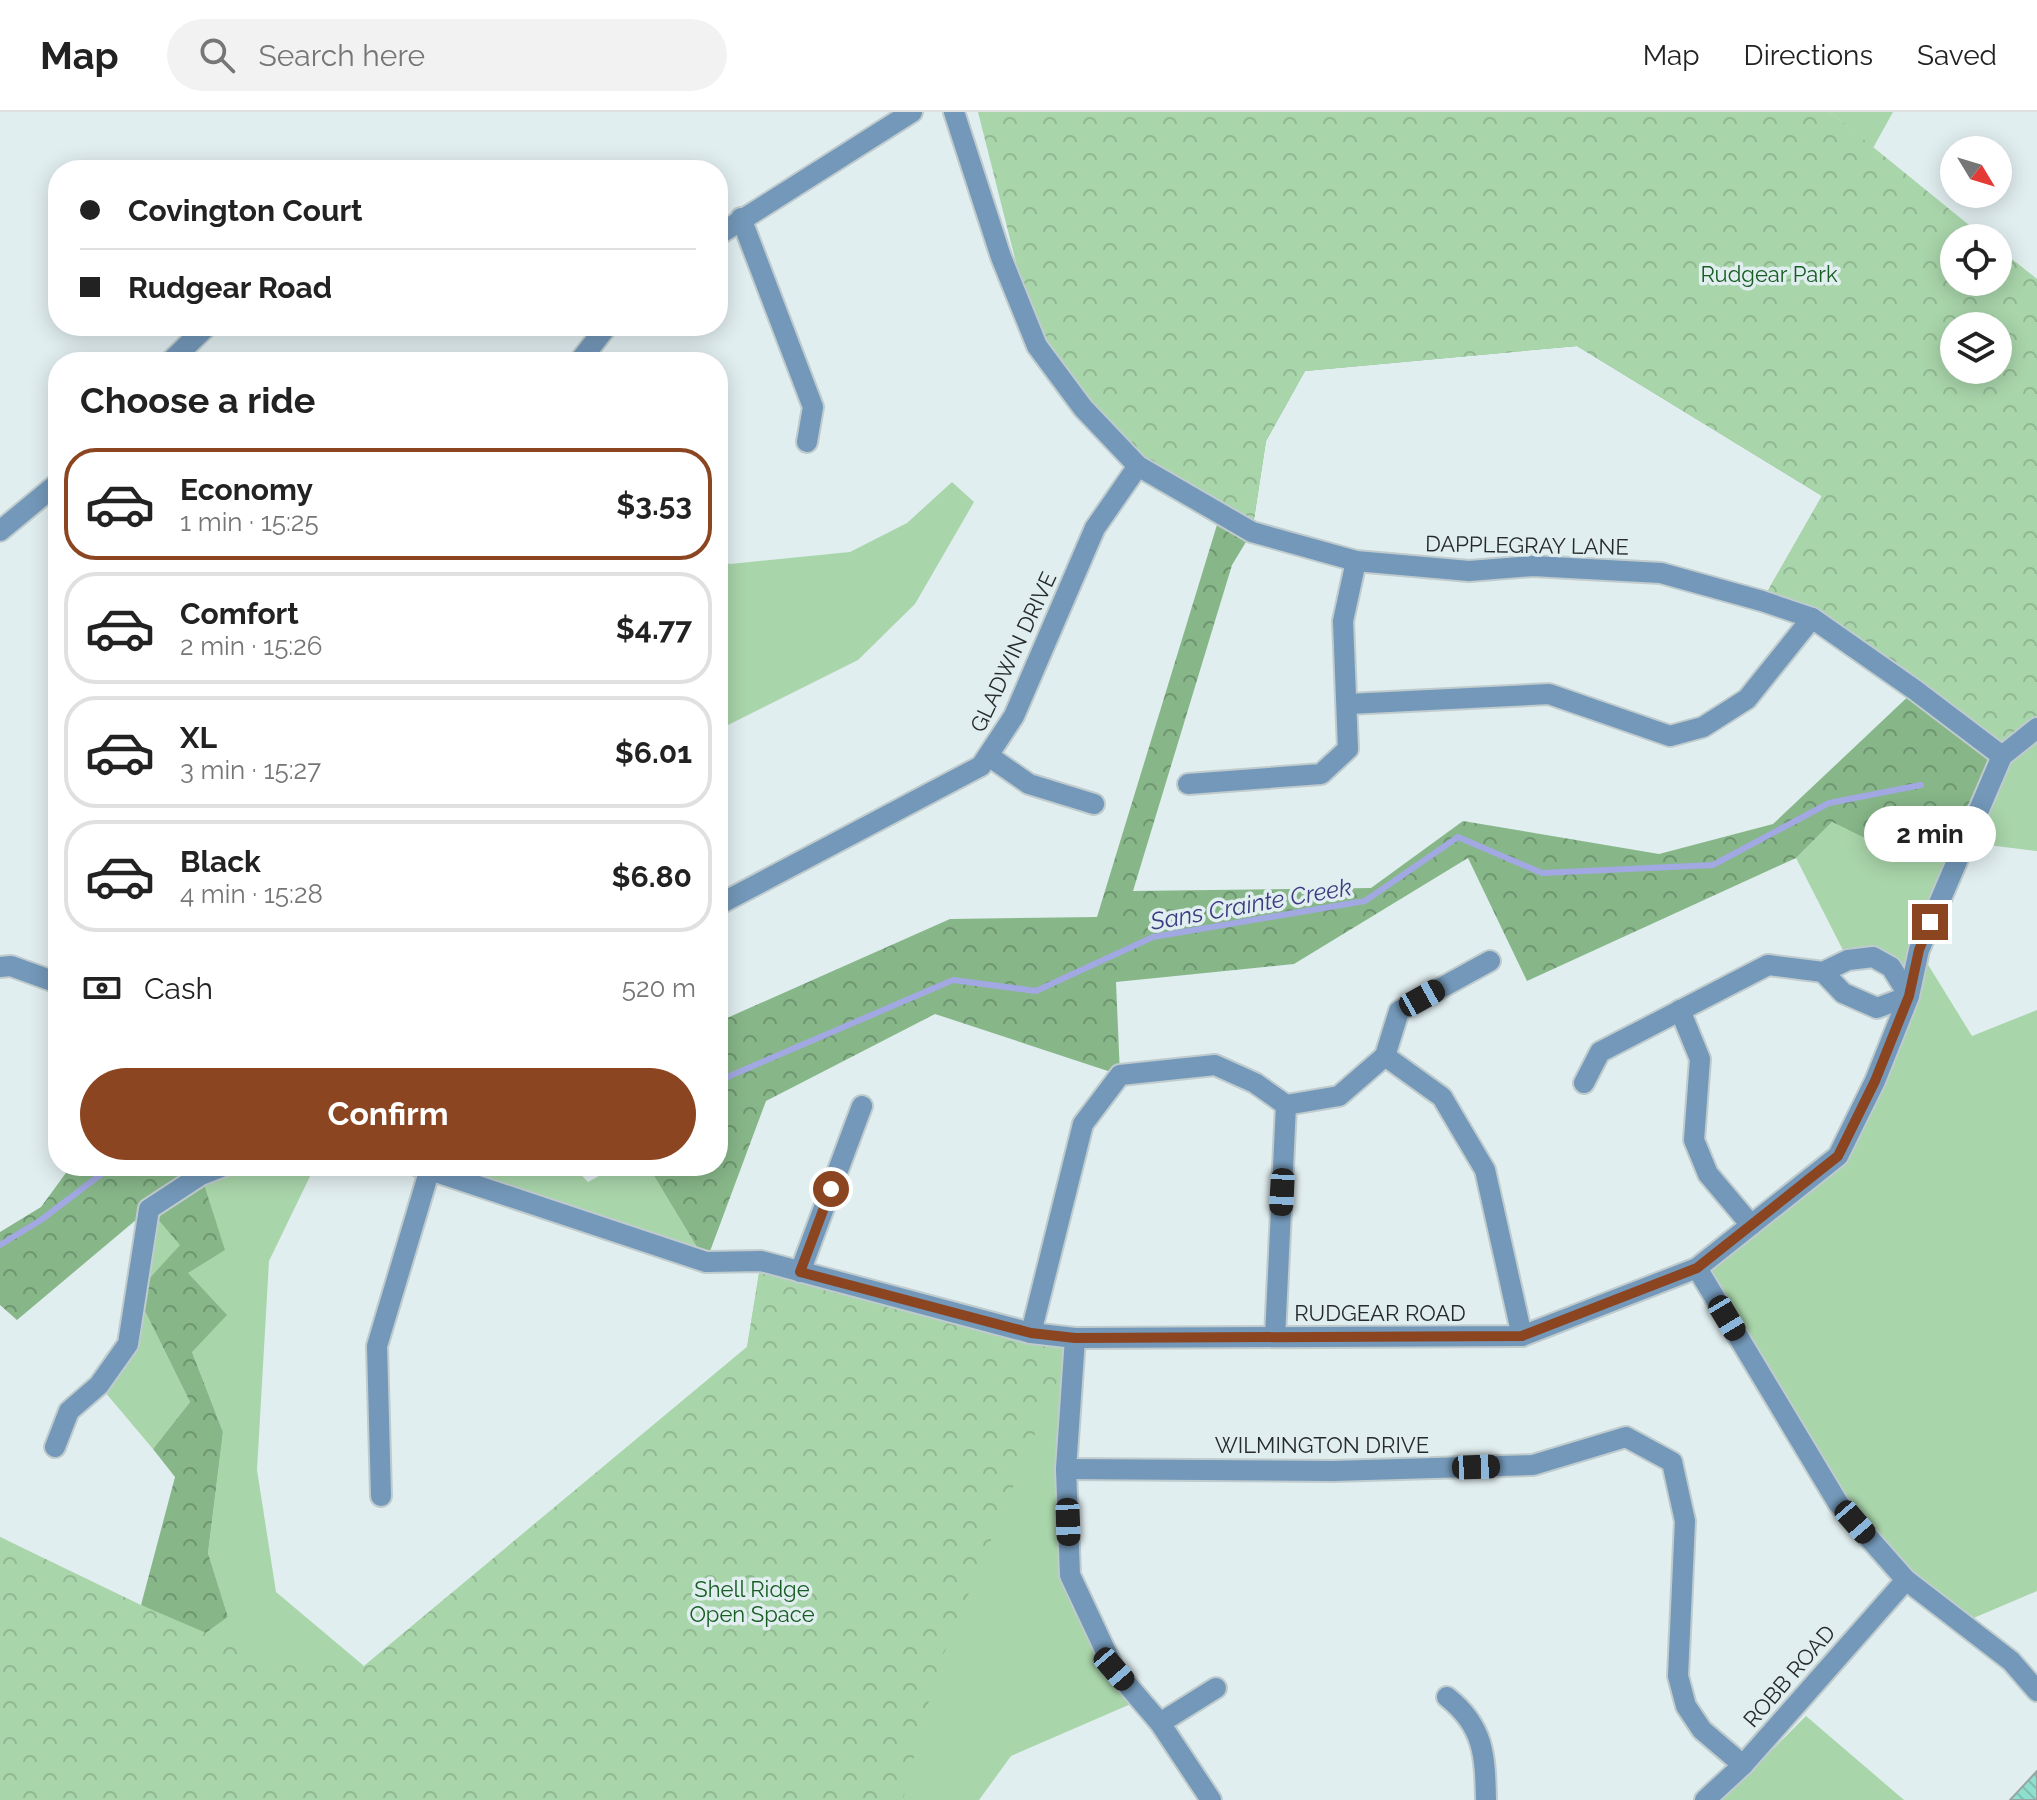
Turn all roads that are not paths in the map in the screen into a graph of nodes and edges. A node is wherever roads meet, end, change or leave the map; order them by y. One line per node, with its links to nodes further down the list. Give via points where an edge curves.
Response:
1 (912, 112): 3 (street)
2 (954, 112): 10 (street, DAPPLEGRAY LANE, via 1001,257 1037,346 1083,408)
3 (741, 218): 4 (street); 9 (street, via 813,407)
4 (728, 228)
5 (197, 336): 7 (street)
6 (599, 336): 8 (street)
7 (180, 352)
8 (587, 352)
9 (807, 442)
10 (1138, 466): 13 (street, DAPPLEGRAY LANE, via 1244,528); 18 (street, GLADWIN DRIVE, via 1095,528 1014,716)
11 (48, 491): 12 (street)
12 (0, 531)
13 (1356, 561): 14 (street, DAPPLEGRAY LANE, via 1469,571 1533,566 1661,573); 15 (street, via 1343,621)
14 (1812, 618): 15 (street, via 1747,699 1703,727 1670,736 1549,694); 17 (street, DAPPLEGRAY LANE)
15 (1348, 704): 19 (street, via 1348,749 1321,774)
16 (2037, 728): 17 (street, RUDGEAR ROAD)
17 (2002, 756): 26 (street, RUDGEAR ROAD, via 1919,950)
18 (990, 757): 20 (street, via 1029,784); 21 (street, GLADWIN DRIVE, via 965,777)
19 (1188, 784)
20 (1094, 804)
21 (728, 900)
22 (1490, 961): 28 (street, via 1399,1011)
23 (0, 967): 25 (street)
24 (1823, 972): 26 (street, via 1843,993 1877,1008); 26 (street, via 1848,960 1873,957 1891,967); 27 (street, via 1768,965)
25 (48, 979)
26 (1909, 996): 35 (street, RUDGEAR ROAD, via 1838,1156)
27 (1680, 1010): 29 (street, via 1600,1052); 35 (street, via 1700,1059 1694,1140 1708,1174)
28 (1385, 1056): 30 (street, via 1339,1096); 39 (street, via 1442,1097 1485,1170)
29 (1584, 1083)
30 (1286, 1105): 38 (street, via 1215,1065 1120,1075 1083,1124); 40 (street)
31 (862, 1106): 37 (street)
32 (199, 1176): 42 (street, via 149,1209 128,1344 99,1385 69,1411)
33 (422, 1176): 44 (street, via 377,1346)
34 (445, 1176): 37 (street, RUDGEAR ROAD, via 706,1262 761,1261)
35 (1751, 1225): 36 (street, RUDGEAR ROAD)
36 (1697, 1268): 39 (street, RUDGEAR ROAD); 45 (street, via 1838,1503)
37 (800, 1272): 38 (street, RUDGEAR ROAD)
38 (1031, 1333): 41 (street, RUDGEAR ROAD)
39 (1522, 1336): 40 (street, RUDGEAR ROAD)
40 (1275, 1337): 41 (street, RUDGEAR ROAD)
41 (1075, 1338): 43 (street)
42 (55, 1447)
43 (1066, 1469): 49 (street, via 1070,1575 1114,1669); 50 (street, WILMINGTON DRIVE, via 1333,1471 1533,1465 1626,1437 1672,1462 1685,1521 1678,1676 1686,1706 1702,1730)
44 (381, 1496)
45 (1906, 1580): 47 (street, via 2011,1661); 50 (street, ROBB ROAD)
46 (1216, 1688): 49 (street)
47 (2037, 1691)
48 (1447, 1697): 52 (street, via 1468,1713 1481,1745)
49 (1160, 1723): 51 (street)
50 (1743, 1765): 53 (street, ROBB ROAD)
51 (1211, 1800)
52 (1486, 1800)
53 (1705, 1800)

